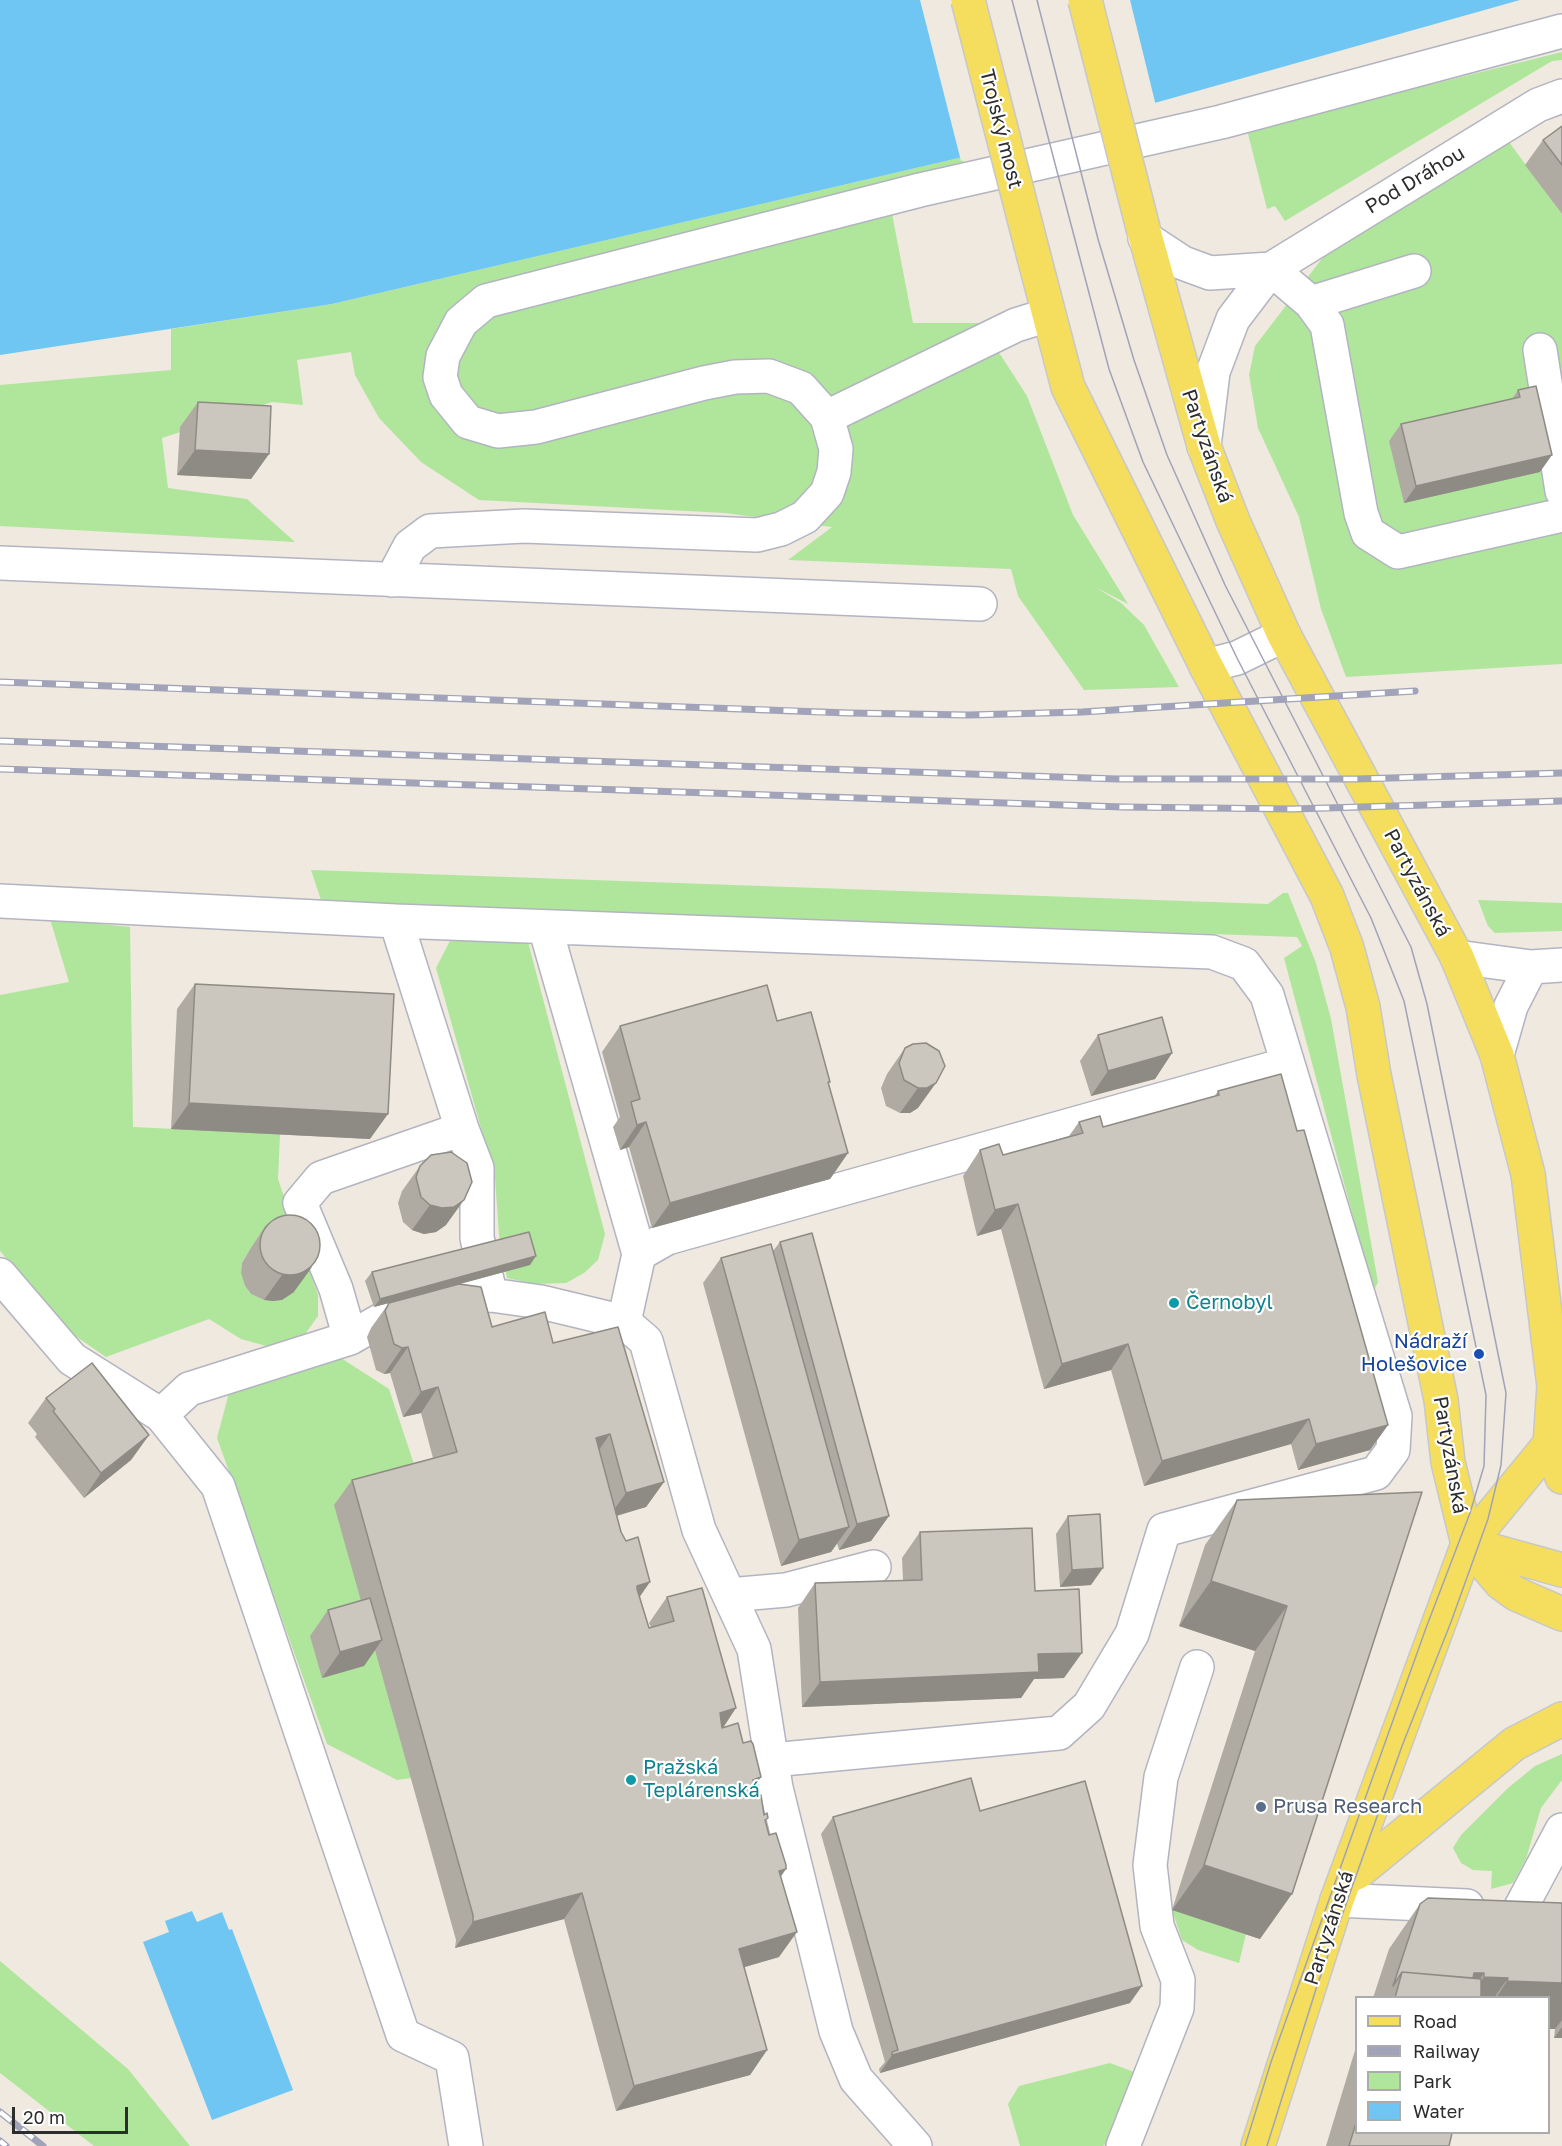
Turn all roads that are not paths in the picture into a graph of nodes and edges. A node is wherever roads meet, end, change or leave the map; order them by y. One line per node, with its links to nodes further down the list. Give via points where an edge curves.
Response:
1 (968, 0): 6 (main road, Trojský most, bridge)
2 (1085, 0): 5 (main road, bridge)
3 (1562, 32): 12 (street, via 1221,122 920,190 486,301 461,322 443,356 440,377 446,395 468,422 498,430 536,427 704,383 769,376 801,388)
4 (1562, 96): 7 (street, Pod Dráhou, via 1538,105)
5 (1144, 233): 7 (street, Pod Dráhou, via 1184,263 1210,273); 13 (main road, Partyzánská)
6 (1034, 257): 10 (main road, Partyzánská)
7 (1271, 269): 9 (street); 13 (street, Pod Dráhou, via 1233,319 1213,372)
8 (1414, 271): 9 (street)
9 (1311, 303): 15 (street, via 1327,325 1368,533 1398,552)
10 (1048, 315): 12 (street, via 1016,325); 20 (main road, Partyzánská, via 1068,387)
11 (1540, 350): 14 (street)
12 (827, 417): 17 (street, via 836,449 827,493 805,517 781,529 757,535 524,526 429,531 410,546)
13 (1204, 446): 19 (main road, Partyzánská)
14 (1562, 491)
15 (1562, 515)
16 (0, 564): 17 (street)
17 (392, 580): 18 (street)
18 (980, 604)
19 (1284, 635): 20 (street, via 1237,658); 24 (main road, Partyzánská)
20 (1206, 666): 37 (main road, Partyzánská, via 1327,896 1347,948 1363,1007 1441,1400 1448,1462)
21 (0, 901): 22 (street)
22 (396, 921): 23 (street); 28 (street)
23 (545, 927): 27 (street, via 1212,952 1244,964 1267,995); 29 (street)
24 (1457, 957): 25 (street); 26 (main road, Partyzánská)
25 (1546, 966): 26 (street, via 1511,1006)
26 (1497, 1055): 35 (main road, Partyzánská, via 1528,1174 1554,1386)
27 (1288, 1064): 29 (street, via 667,1238); 44 (street, via 1395,1416 1393,1450 1376,1473 1164,1530 1131,1634 1089,1706 1059,1733)
28 (462, 1129): 31 (street, via 477,1168 477,1238); 33 (street, via 321,1178 300,1203 336,1289)
29 (639, 1254): 32 (street)
30 (0, 1275): 34 (street, via 72,1359)
31 (490, 1295): 32 (street, via 541,1302); 33 (street, via 413,1302)
32 (624, 1322): 40 (street, via 646,1341 699,1530)
33 (350, 1338): 34 (street, via 189,1389)
34 (161, 1415): 47 (street, via 218,1486 403,2035 452,2058)
35 (1550, 1444): 36 (main road); 37 (main road, Partyzánská)
36 (1562, 1477)
37 (1468, 1544): 39 (main road); 41 (main road, via 1515,1594); 46 (main road, Partyzánská)
38 (874, 1567): 40 (street, via 786,1590)
39 (1562, 1570)
40 (729, 1594): 44 (street, via 754,1649)
41 (1562, 1614)
42 (1197, 1667): 49 (street, via 1161,1777 1150,1865 1157,1926 1178,1980 1177,2008)
43 (1562, 1719): 46 (main road, via 1514,1744)
44 (772, 1760): 48 (street, via 836,2031 856,2079)
45 (1560, 1836): 46 (street, via 1536,1910)
46 (1341, 1889): 50 (main road, Partyzánská)
47 (466, 2146)
48 (915, 2146)
49 (1123, 2146)
50 (1258, 2146)

